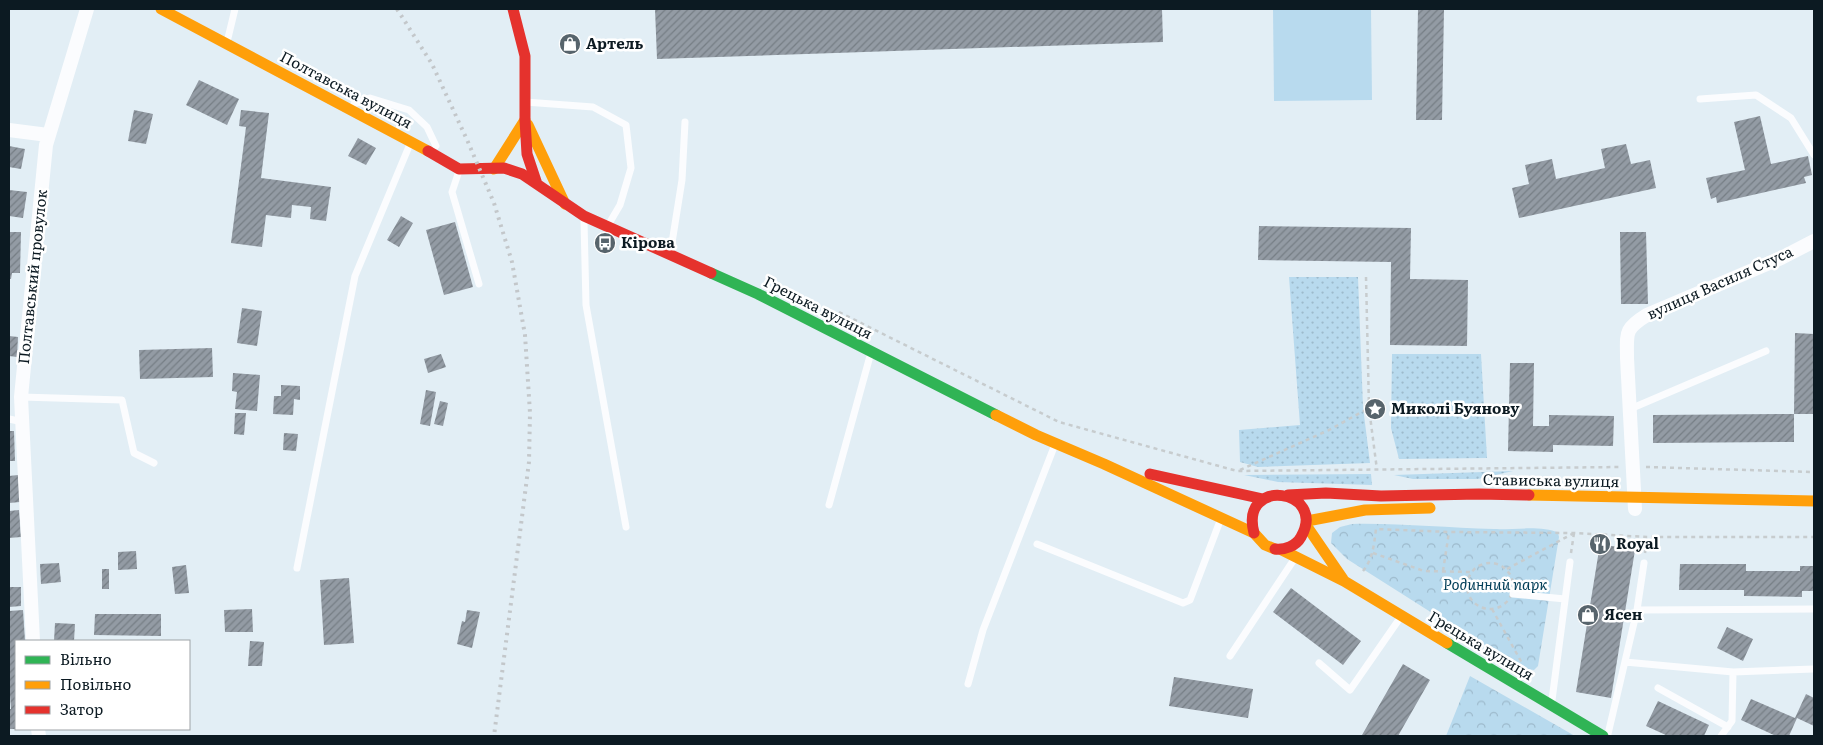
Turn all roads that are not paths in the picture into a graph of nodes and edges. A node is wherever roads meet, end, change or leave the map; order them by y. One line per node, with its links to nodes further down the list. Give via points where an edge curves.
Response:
1 (87, 9): 12 (street, Полтавський провулок)
2 (161, 9): 5 (main road, Полтавська вулиця)
3 (235, 9): 5 (lane)
4 (513, 9): 7 (main road, via 525,56)
5 (227, 44): 8 (main road, Полтавська вулиця)
6 (1700, 99): 14 (lane, via 1756,96 1790,118)
7 (525, 102): 9 (main road); 22 (lane, via 593,107 626,125 631,168 620,205)
8 (347, 107): 13 (main road, Полтавська вулиця); 15 (lane, via 370,98 409,110 427,127)
9 (525, 120): 17 (main road); 19 (main road, via 527,154); 20 (main road)
10 (685, 122): 24 (lane, via 682,180)
11 (9, 130): 12 (street)
12 (48, 135): 28 (street, Полтавський провулок)
13 (411, 142): 15 (main road, Полтавська вулиця); 51 (lane, via 355,276)
14 (1814, 155)
15 (442, 160): 16 (main road, Полтавська вулиця)
16 (459, 169): 17 (main road, Полтавська вулиця); 25 (lane, via 452,192)
17 (494, 170): 18 (main road, Полтавська вулиця, via 504,168)
18 (522, 174): 19 (main road, Грецька вулиця)
19 (537, 184): 20 (main road, Грецька вулиця)
20 (565, 204): 21 (main road, Грецька вулиця)
21 (584, 216): 22 (main road, Грецька вулиця); 44 (lane, via 586,305)
22 (608, 227): 24 (main road, Грецька вулиця)
23 (1814, 240): 29 (street, вулиця Василя Стуса, via 1632,324 1627,335)
24 (670, 255): 27 (main road, Грецька вулиця, via 758,294)
25 (479, 284)
26 (1766, 351): 29 (lane)
27 (871, 352): 32 (main road, Грецька вулиця); 38 (lane)
28 (20, 397): 31 (street, Полтавський провулок); 33 (lane, via 122,400 134,453)
29 (1630, 409): 39 (street, вулиця Василя Стуса)
30 (9, 418): 31 (lane)
31 (23, 422): 58 (street, Полтавський провулок)
32 (1055, 443): 34 (main road, Грецька вулиця); 64 (lane, via 983,630)
33 (154, 464)
34 (1104, 464): 36 (main road, Грецька вулиця); 42 (main road, Грецька вулиця)
35 (1288, 495): 36 (main road, via 1274,494); 39 (main road, Стависька вулиця, via 1326,492 1381,496 1479,494); 43 (main road, via 1298,501)
36 (1263, 499): 45 (main road, via 1253,510)
37 (1814, 501): 39 (main road, Стависька вулиця)
38 (829, 505)
39 (1632, 505): 41 (main road, Стависька вулиця)
40 (1444, 508): 43 (main road, via 1365,510)
41 (1814, 511)
42 (1221, 518): 45 (main road, Грецька вулиця); 46 (lane, via 1195,589 1190,600 1183,603)
43 (1307, 523): 47 (main road, via 1297,543); 52 (main road, Грецька вулиця)
44 (626, 527)
45 (1254, 534): 47 (main road, via 1260,543)
46 (1037, 544)
47 (1282, 550): 48 (main road, Грецька вулиця)
48 (1296, 557): 52 (main road, Грецька вулиця); 59 (lane)
49 (1570, 562): 54 (lane)
50 (1644, 563): 56 (lane)
51 (297, 568)
52 (1348, 583): 57 (main road, Грецька вулиця)
53 (1512, 594): 54 (lane)
54 (1565, 599): 66 (lane)
55 (1814, 609): 56 (lane)
56 (1637, 610): 61 (lane)
57 (1401, 615): 60 (lane, via 1350,690); 66 (main road, Грецька вулиця)
58 (33, 640)
59 (1230, 656)
60 (1319, 662)
61 (1625, 662): 63 (lane); 69 (lane)
62 (1814, 669): 63 (lane)
63 (1732, 672): 67 (lane, via 1732,721)
64 (968, 684)
65 (1658, 688): 67 (lane)
66 (1551, 705): 68 (main road, Грецька вулиця)
67 (1728, 727): 70 (lane)
68 (1603, 736)
69 (1607, 736)
70 (1721, 736)

